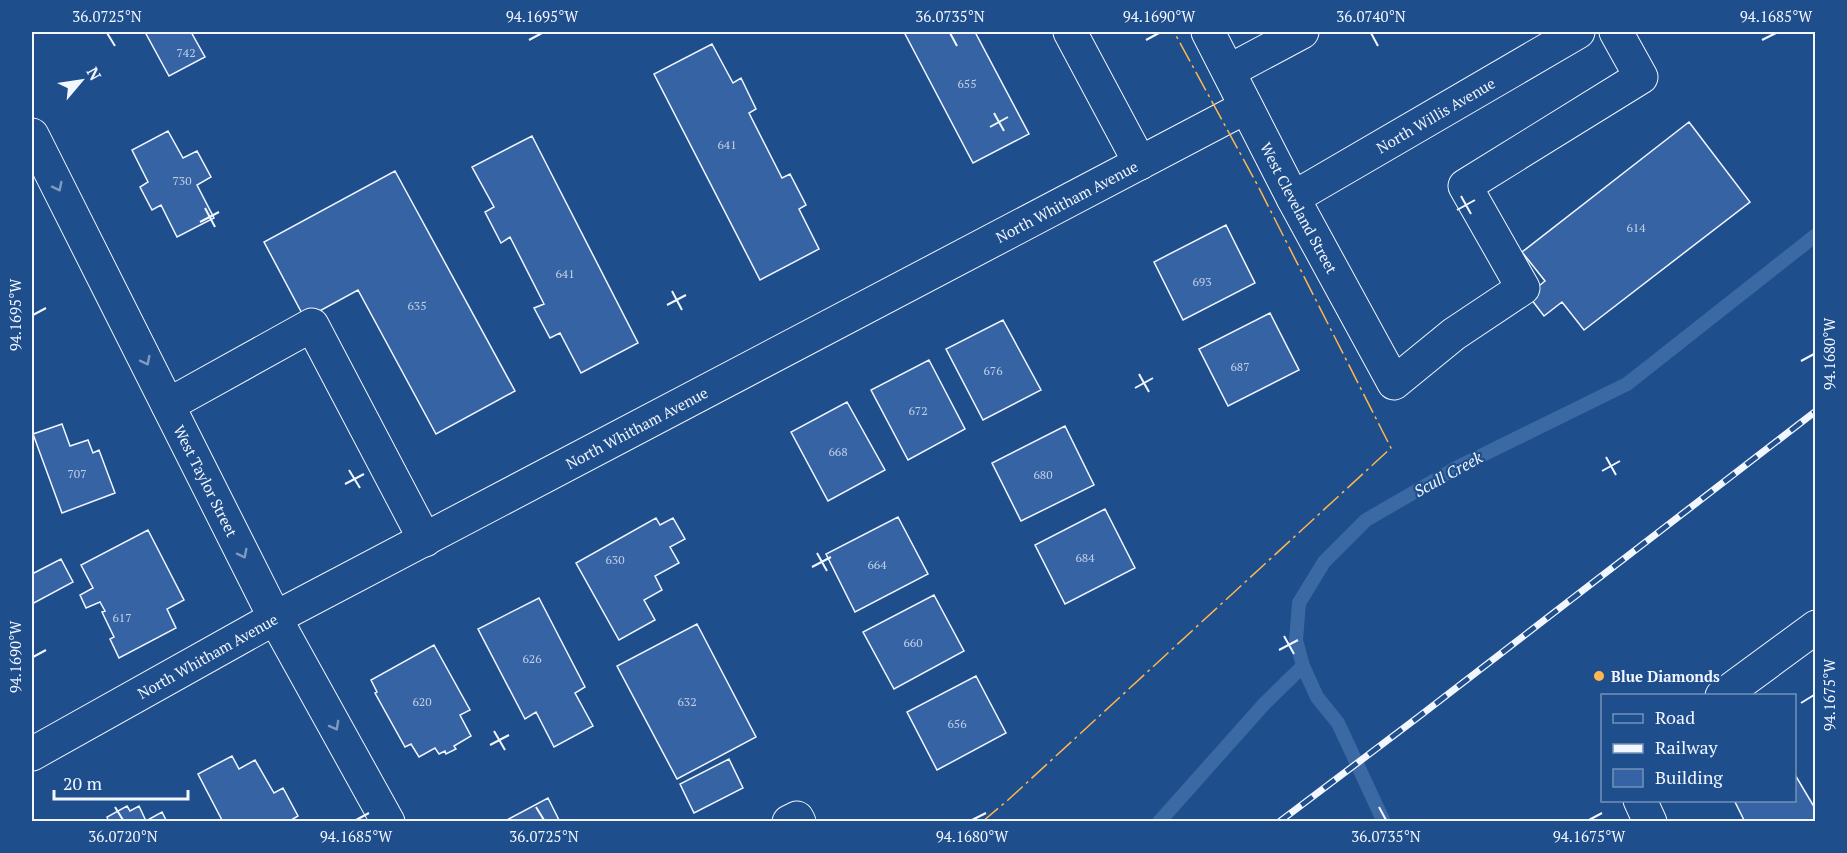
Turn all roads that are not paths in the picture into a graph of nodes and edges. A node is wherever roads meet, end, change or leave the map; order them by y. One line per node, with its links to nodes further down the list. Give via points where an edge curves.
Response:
1 (1070, 32): 9 (street)
2 (1208, 32): 6 (street, West Cleveland Street)
3 (1302, 32): 6 (street)
4 (1578, 32): 10 (street, North Willis Avenue)
5 (1616, 32): 10 (street, West Cleveland Street, via 1641,77 1465,186 1523,288 1454,334 1394,383)
6 (1229, 71): 7 (street, West Cleveland Street)
7 (1246, 107): 9 (street, North Whitham Avenue); 10 (street, West Cleveland Street)
8 (32, 135): 11 (street, West Taylor Street, one-way to 11)
9 (1140, 163): 12 (street, North Whitham Avenue)
10 (1293, 198)
11 (168, 405): 12 (street, via 312,325); 13 (street, West Taylor Street, one-way to 13)
12 (425, 540): 13 (street, North Whitham Avenue)
13 (275, 618): 16 (street, North Whitham Avenue); 18 (street, West Taylor Street, one-way to 18)
14 (1815, 627): 15 (street)
15 (1725, 694)
16 (32, 754)
17 (1640, 802): 21 (street)
18 (388, 822)
19 (789, 822): 20 (street, via 797,818)
20 (799, 822)
21 (1650, 822)

